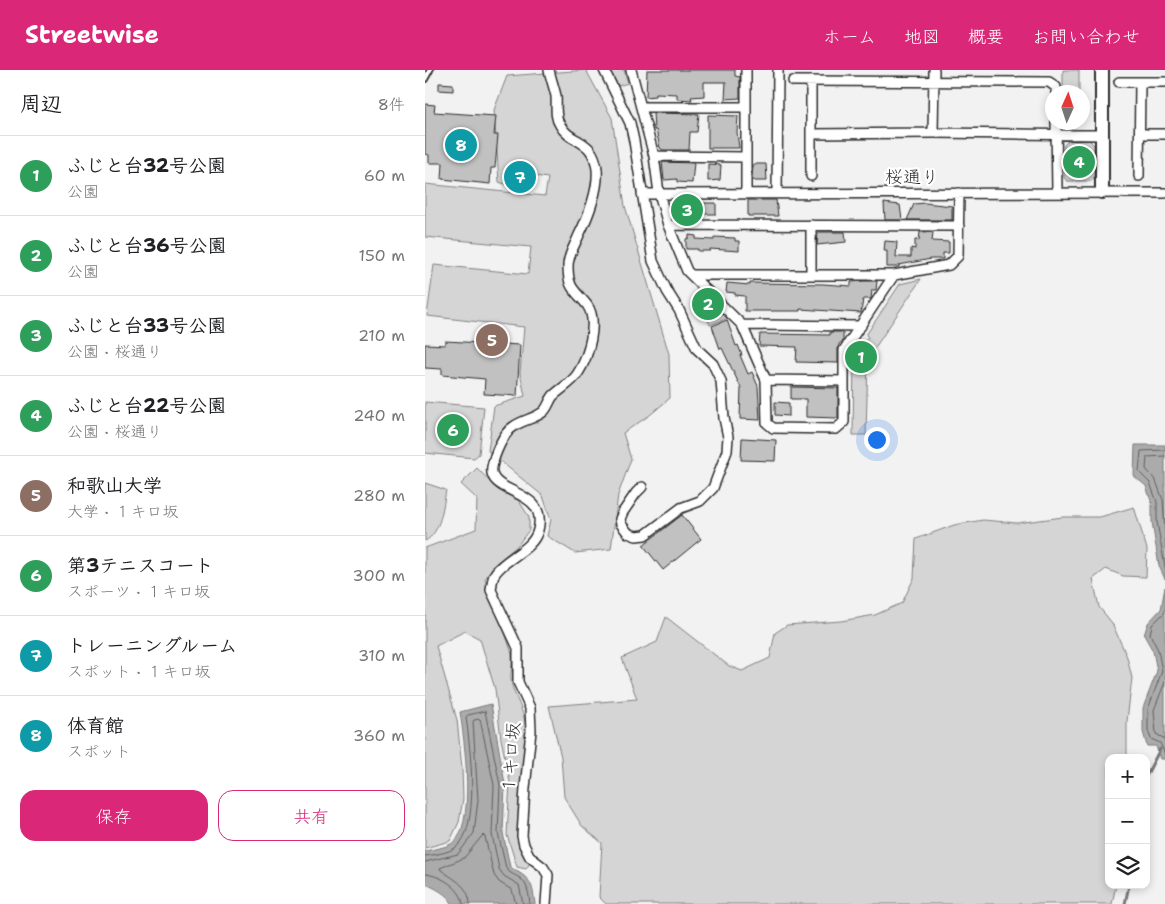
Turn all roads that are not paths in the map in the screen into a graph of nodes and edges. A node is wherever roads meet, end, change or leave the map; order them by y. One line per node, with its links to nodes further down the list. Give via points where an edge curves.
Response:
1 (430, 70): 9 (lane)
2 (549, 70): 49 (street, １キロ坂, via 560,125 567,134 588,147 595,158 597,171 593,198 568,263 568,280 591,314 592,328 587,356 577,375 553,397 545,410 513,426 501,443 492,468 493,476 496,482 533,503 539,522 538,532 532,541 496,572 491,590 518,648 518,682 530,708 522,836 529,856 548,875)
3 (604, 70): 37 (street, via 630,123)
4 (631, 70): 17 (street)
5 (746, 70): 18 (street)
6 (777, 70): 34 (street)
7 (934, 70): 12 (street)
8 (1102, 70): 25 (street)
9 (425, 79)
10 (793, 81): 11 (street)
11 (811, 81): 12 (street); 21 (street)
12 (934, 82): 16 (street, via 1049,82); 20 (street)
13 (1119, 82): 14 (street)
14 (1140, 82): 15 (street); 23 (street)
15 (1165, 82)
16 (1053, 85)
17 (642, 107): 18 (street); 26 (street)
18 (746, 107): 27 (street)
19 (1057, 130): 22 (street)
20 (933, 133): 21 (street); 22 (street)
21 (811, 134): 28 (street)
22 (1057, 134): 25 (street); 30 (street)
23 (1140, 134): 24 (street); 29 (street)
24 (1165, 134)
25 (1102, 135): 31 (street)
26 (654, 156): 27 (street); 32 (street)
27 (746, 157): 33 (street)
28 (811, 176)
29 (1139, 176)
30 (1057, 192): 31 (street, 桜通り); 35 (street, 桜通り)
31 (1102, 192): 36 (street, 桜通り)
32 (659, 193): 33 (street, 桜通り); 37 (street, 桜通り); 38 (street)
33 (746, 193): 34 (street, 桜通り)
34 (777, 193): 35 (street, 桜通り)
35 (959, 193): 40 (street)
36 (1165, 193)
37 (642, 194): 48 (street, via 653,261 697,349 713,364 721,382 728,436 727,451 713,488 645,535 636,536 628,533 620,519)
38 (668, 225): 39 (street); 41 (street, via 687,271)
39 (811, 225): 40 (street); 42 (street)
40 (959, 226): 43 (street, via 959,256 949,265)
41 (692, 275): 42 (street); 44 (street)
42 (811, 275): 43 (street)
43 (894, 275): 45 (street)
44 (742, 325): 45 (street); 46 (street)
45 (861, 326): 47 (street, via 844,350)
46 (766, 380): 47 (street); 47 (street, via 767,423 773,428 837,429 844,422)
47 (844, 380)
48 (642, 487)
49 (546, 904)

